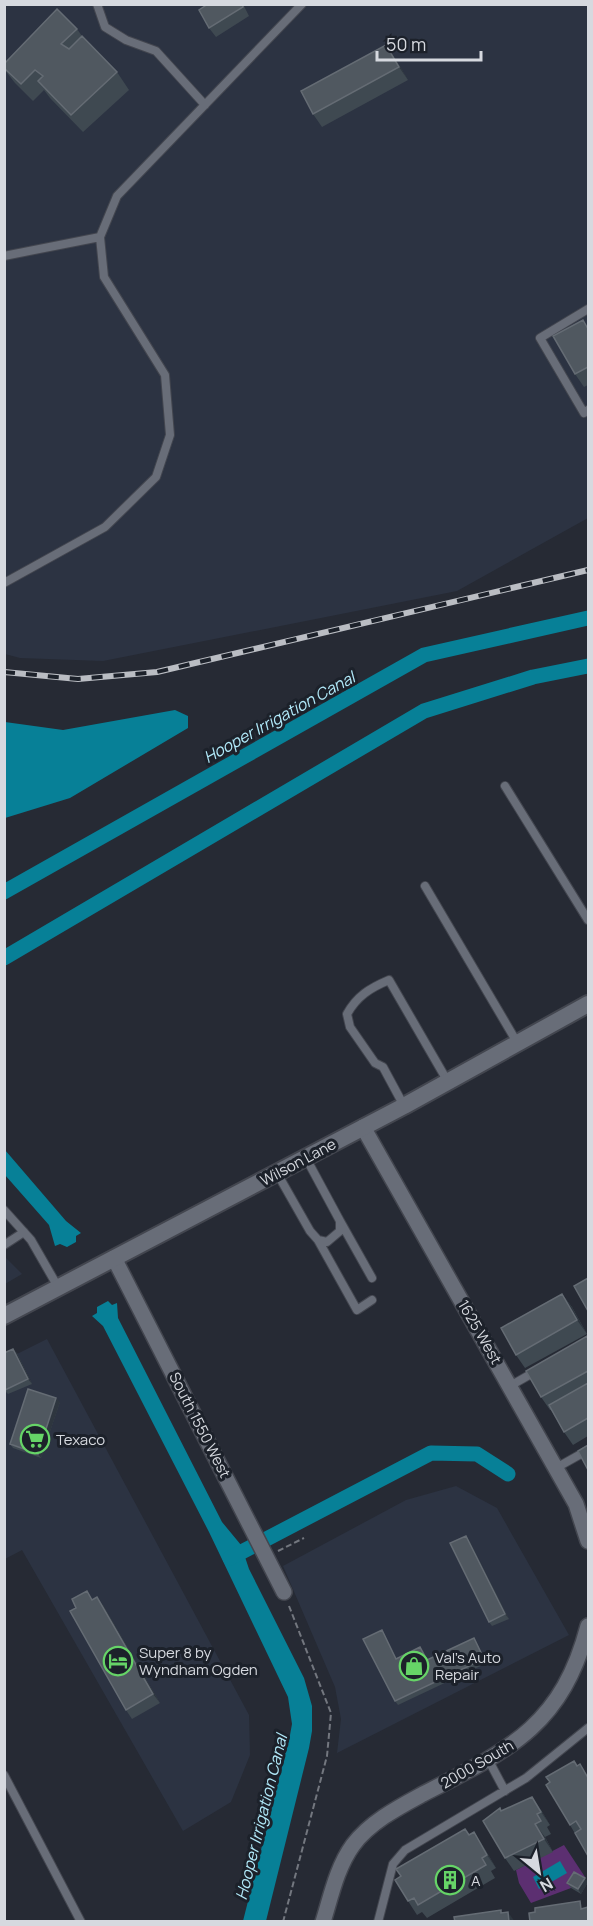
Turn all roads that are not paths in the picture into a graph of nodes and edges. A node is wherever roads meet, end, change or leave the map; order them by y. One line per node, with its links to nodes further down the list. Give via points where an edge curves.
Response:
1 (97, 4): 3 (lane, via 105,27 156,51)
2 (302, 4): 3 (lane)
3 (205, 105): 4 (lane, via 117,196)
4 (100, 237): 5 (lane); 8 (lane, via 104,277 165,375 170,435 156,477 105,527)
5 (4, 256)
6 (588, 309): 7 (lane, via 540,338 584,413)
7 (588, 410)
8 (4, 583)
9 (505, 786): 11 (lane)
10 (425, 886): 13 (lane)
11 (588, 920)
12 (587, 1010): 13 (main road, Wilson Lane)
13 (518, 1044): 14 (main road, Wilson Lane)
14 (448, 1082): 15 (main road, Wilson Lane); 15 (lane, via 389,980 374,986 356,998 347,1014 350,1027 375,1063 384,1067)
15 (404, 1106): 16 (main road, Wilson Lane)
16 (363, 1127): 17 (main road, Wilson Lane); 30 (street, 1625 West)
17 (306, 1158): 18 (main road, Wilson Lane); 20 (lane)
18 (277, 1173): 22 (lane); 24 (main road, Wilson Lane)
19 (4, 1210): 21 (lane)
20 (340, 1221): 22 (lane, via 335,1237 327,1242); 25 (lane)
21 (24, 1232): 23 (lane); 26 (lane)
22 (318, 1240): 27 (lane, via 357,1310)
23 (4, 1245)
24 (114, 1258): 26 (main road, Wilson Lane); 34 (street, South 1550 West)
25 (372, 1278)
26 (58, 1287): 28 (main road, Wilson Lane)
27 (372, 1300)
28 (4, 1316)
29 (549, 1364): 30 (lane)
30 (510, 1386): 32 (street, 1625 West)
31 (588, 1450): 32 (lane)
32 (556, 1468): 33 (street, 1625 West, via 576,1504)
33 (588, 1541)
34 (284, 1592)
35 (588, 1626): 37 (street, 2000 South, via 580,1658 561,1695 529,1733)
36 (588, 1728): 39 (lane)
37 (489, 1761): 39 (lane); 41 (street, 2000 South, via 378,1821 354,1845 337,1877)
38 (4, 1775): 40 (lane)
39 (505, 1791): 42 (lane, via 405,1850 393,1864)
40 (81, 1922)
41 (323, 1922)
42 (378, 1922)

